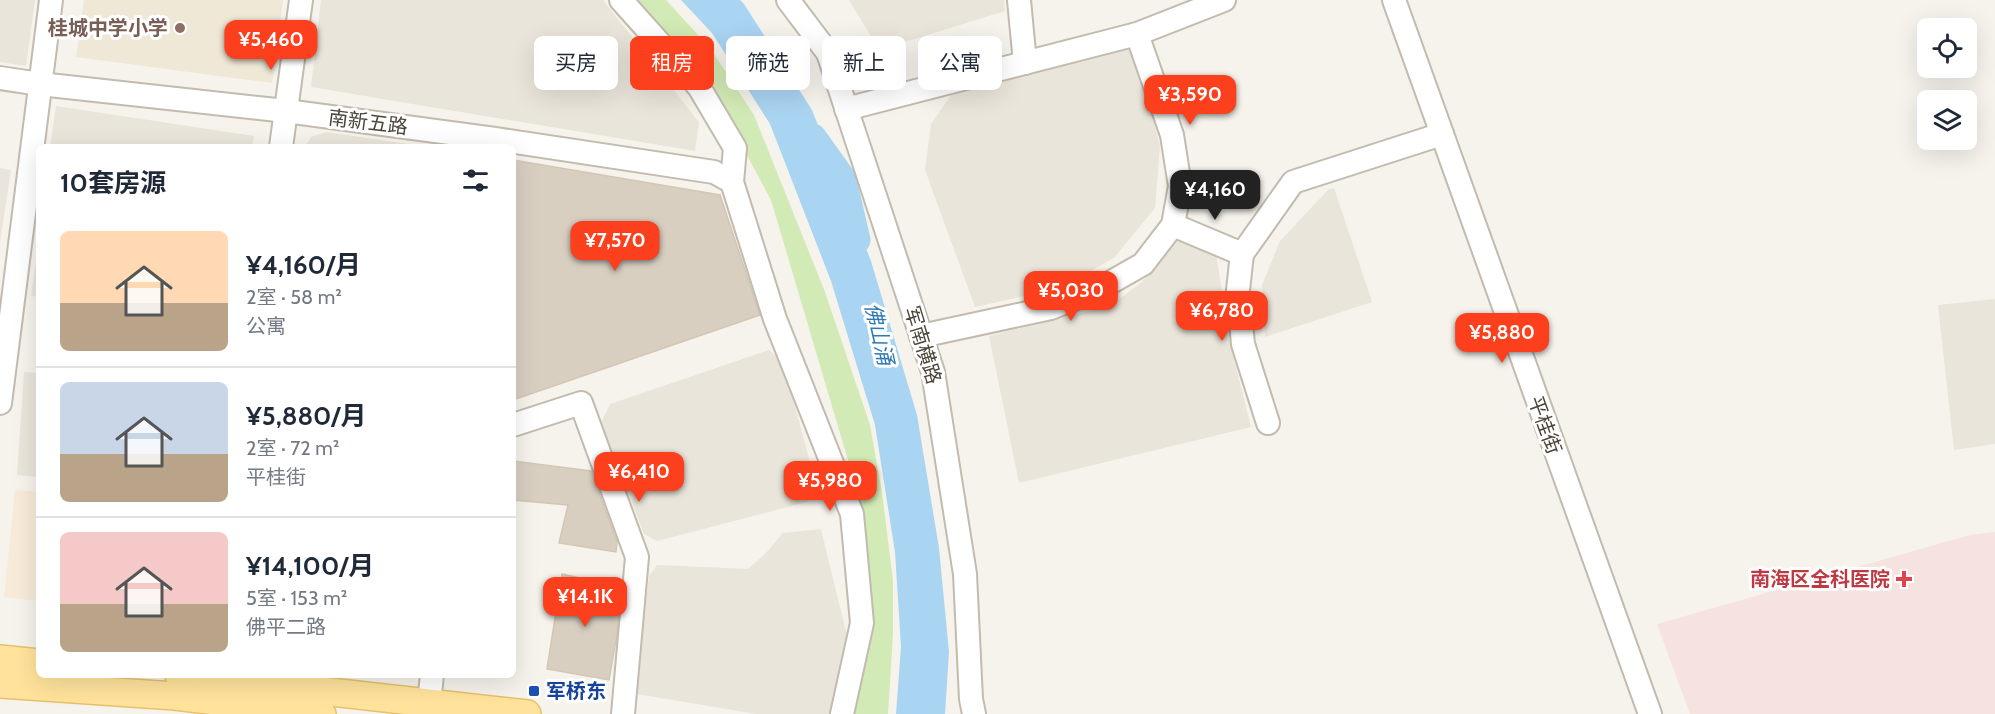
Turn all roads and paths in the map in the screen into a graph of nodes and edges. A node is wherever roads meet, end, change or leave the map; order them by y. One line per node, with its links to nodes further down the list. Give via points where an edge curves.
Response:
1 (51, 0): 11 (street)
2 (301, 0): 13 (street)
3 (621, 0): 18 (street, via 699,87 735,148)
4 (788, 0): 12 (street, 军南横路, via 828,53)
5 (1019, 0): 9 (street)
6 (1224, 0): 8 (street)
7 (1394, 0): 14 (street, 平桂街)
8 (1137, 34): 9 (street); 19 (street, via 1172,135 1180,186)
9 (1025, 63): 12 (street)
10 (0, 78): 11 (street, 南新五路)
11 (40, 84): 13 (street, 南新五路); 22 (street)
12 (846, 109): 21 (street, 军南横路)
13 (286, 111): 15 (street, 南新五路); 16 (street)
14 (1442, 134): 20 (street, via 1293,182); 37 (street, 平桂街)
15 (495, 143)
16 (281, 144)
17 (516, 146): 18 (street, 南新五路, via 714,171)
18 (732, 182): 35 (street, via 775,319 852,514 862,623)
19 (1173, 225): 20 (street); 21 (street, via 1143,264 1099,289 1051,308)
20 (1242, 254): 24 (street, via 1238,290 1243,344)
21 (921, 336): 36 (street, 军南横路, via 933,372 965,574)
22 (0, 403)
23 (516, 423): 34 (street, via 581,403 637,557)
24 (1268, 423)
25 (0, 659): 26 (main road)
26 (36, 663)
27 (185, 678): 30 (main road)
28 (432, 678): 31 (street)
29 (0, 684): 30 (main road)
30 (211, 692): 31 (main road); 32 (main road)
31 (429, 703): 33 (main road)
32 (322, 714)
33 (527, 714)
34 (623, 714)
35 (842, 714)
36 (974, 714)
37 (1650, 714)

